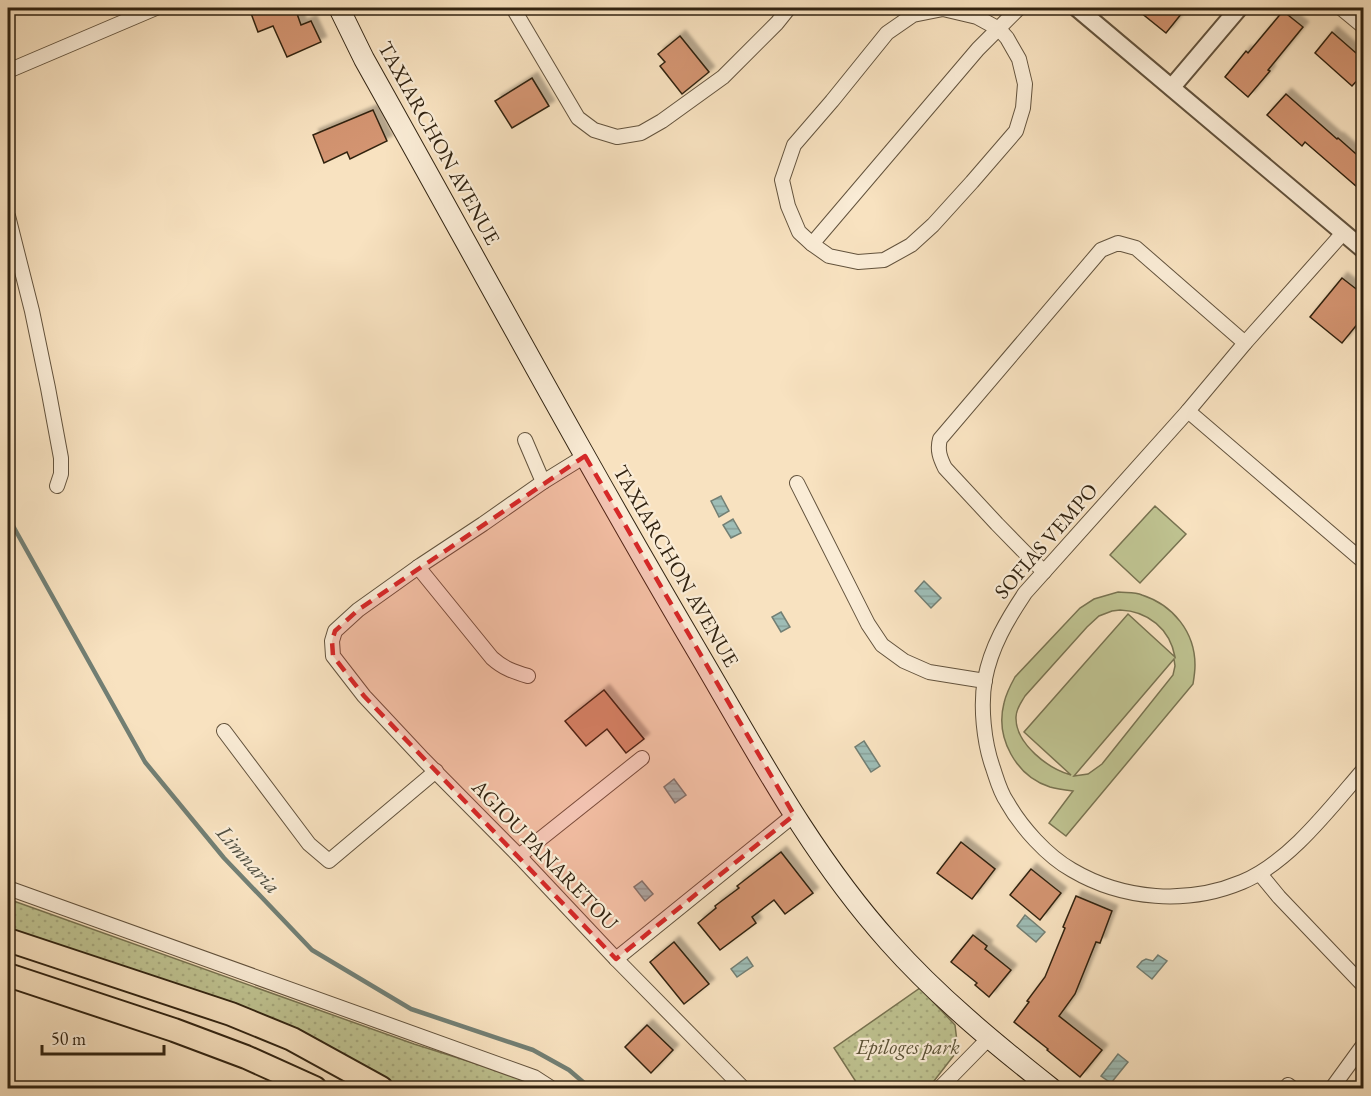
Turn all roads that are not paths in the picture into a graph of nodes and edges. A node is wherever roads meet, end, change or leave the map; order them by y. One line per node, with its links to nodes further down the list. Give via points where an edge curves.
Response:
1 (156, 8): 11 (street)
2 (339, 8): 20 (main road, TAXIARCHON AVENUE)
3 (513, 8): 4 (street, via 578,118 594,130 617,137 641,133 723,77)
4 (789, 8)
5 (1019, 8): 10 (street)
6 (1077, 8): 12 (street)
7 (1239, 8): 12 (street)
8 (1341, 8): 9 (street)
9 (1364, 27)
10 (999, 28): 15 (street); 15 (street, via 1019,59 1025,84 1023,108 1016,130 972,182 911,245 884,260 858,262 829,256); 15 (street, via 977,17 944,9 913,15 887,33 794,145 782,180 799,232)
11 (8, 71)
12 (1172, 87): 14 (street)
13 (8, 216): 23 (street, via 32,311 61,458)
14 (1343, 233): 16 (street); 17 (street, SOFIAS VEMPO)
15 (812, 244)
16 (1364, 250)
17 (1245, 343): 18 (street, SOFIAS VEMPO); 26 (street, via 1136,248 1118,243 1101,250 940,439 945,468)
18 (1188, 411): 24 (street); 26 (street, SOFIAS VEMPO)
19 (525, 440): 21 (street)
20 (585, 456): 21 (street); 33 (main road, TAXIARCHON AVENUE)
21 (543, 482): 25 (street)
22 (797, 483): 28 (street, via 882,645 928,672)
23 (57, 486)
24 (1364, 562)
25 (418, 567): 27 (street, via 500,666); 32 (street, AGIOU PANARETOU, via 335,631 333,656 364,696)
26 (1044, 572): 28 (street, SOFIAS VEMPO, via 1009,617 990,659)
27 (528, 676)
28 (985, 681): 35 (street, SOFIAS VEMPO, via 984,733 1006,801 1036,840 1070,870 1096,883 1165,897 1219,890)
29 (224, 731): 32 (street, via 309,844 329,861)
30 (642, 758): 34 (street)
31 (1364, 769): 35 (street, SOFIAS VEMPO, via 1312,829)
32 (436, 771): 34 (street, AGIOU PANARETOU)
33 (794, 815): 38 (street); 41 (main road, TAXIARCHON AVENUE, via 888,941)
34 (519, 856): 38 (street, AGIOU PANARETOU)
35 (1260, 874): 40 (street)
36 (8, 888): 45 (street, via 534,1077)
37 (8, 940): 44 (highway, via 231,1014 292,1039)
38 (616, 959): 46 (street, AGIOU PANARETOU)
39 (8, 975): 43 (highway, via 174,1030)
40 (1364, 986)
41 (988, 1038): 47 (street); 48 (main road, TAXIARCHON AVENUE)
42 (1364, 1044): 49 (street)
43 (315, 1089)
44 (381, 1089)
45 (551, 1089)
46 (743, 1089)
47 (940, 1089)
48 (1051, 1089)
49 (1332, 1089)

